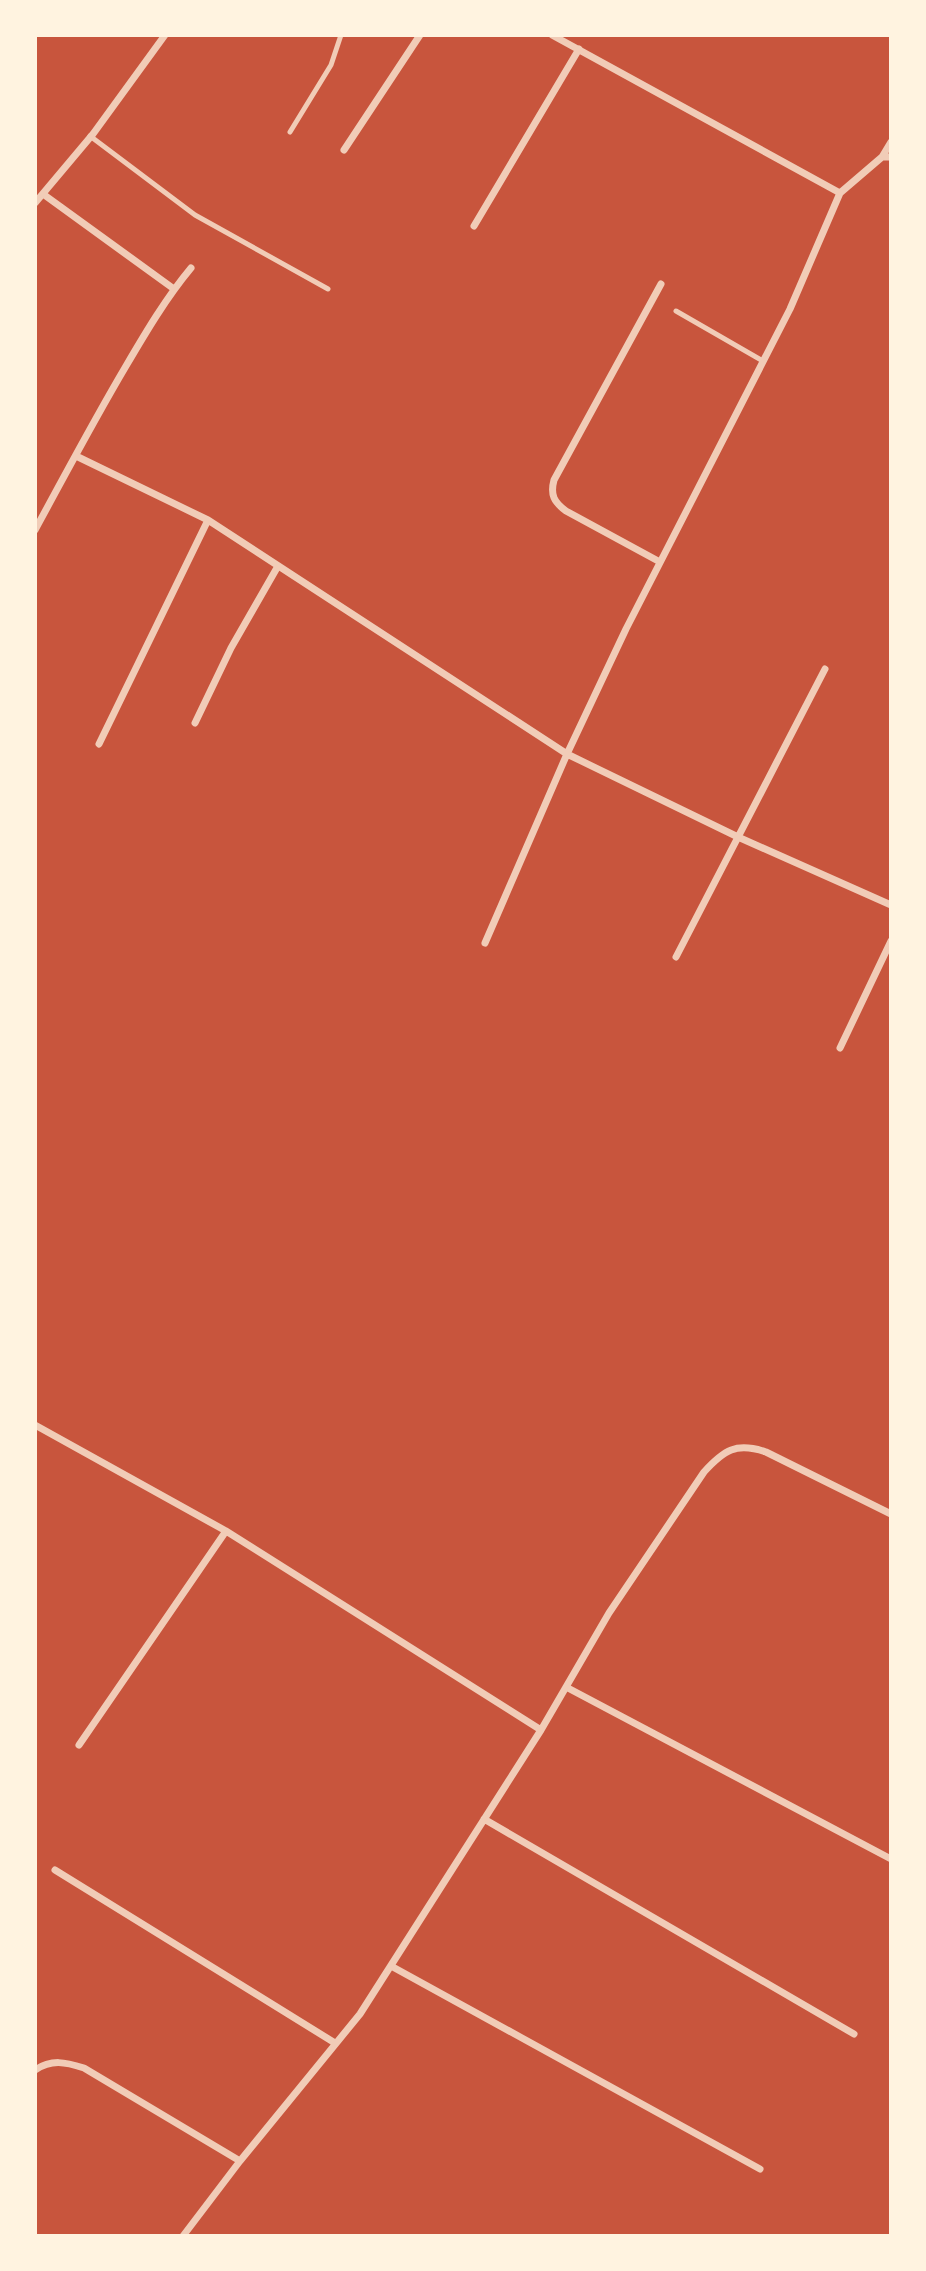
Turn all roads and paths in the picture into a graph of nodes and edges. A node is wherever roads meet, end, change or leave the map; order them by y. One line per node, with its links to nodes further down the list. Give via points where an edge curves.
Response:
1 (165, 35): 7 (street)
2 (341, 35): 6 (lane, via 331,65)
3 (420, 35): 9 (street)
4 (552, 35): 5 (street)
5 (579, 49): 11 (street); 14 (street)
6 (290, 132)
7 (90, 136): 12 (street); 18 (lane, via 195,215)
8 (891, 142): 10 (street)
9 (344, 150)
10 (887, 157): 11 (street)
11 (840, 193): 20 (street)
12 (43, 194): 13 (street); 17 (street)
13 (35, 203)
14 (474, 226)
15 (191, 268): 17 (street)
16 (661, 284): 24 (street, via 551,489 556,504 566,511)
17 (174, 289): 21 (street)
18 (328, 289)
19 (677, 311): 20 (lane)
20 (763, 361): 24 (street)
21 (76, 456): 22 (street); 23 (street)
22 (208, 520): 25 (street); 28 (street)
23 (35, 530)
24 (660, 562): 29 (street)
25 (278, 566): 27 (street); 29 (street)
26 (825, 669): 30 (street)
27 (195, 723)
28 (99, 744)
29 (567, 754): 30 (street); 33 (street)
30 (738, 837): 31 (street); 34 (street)
31 (891, 905)
32 (891, 941): 35 (street)
33 (485, 943)
34 (677, 957)
35 (840, 1048)
36 (35, 1425): 38 (street)
37 (891, 1514): 39 (street, via 766,1452 750,1447 719,1455 609,1613)
38 (226, 1531): 40 (street); 41 (street)
39 (566, 1687): 40 (street); 43 (street)
40 (541, 1730): 42 (street)
41 (79, 1745)
42 (484, 1819): 45 (street); 46 (street)
43 (891, 1859)
44 (55, 1870): 47 (street)
45 (391, 1966): 47 (street); 50 (street)
46 (854, 2034)
47 (335, 2043): 49 (street)
48 (35, 2070): 49 (street, via 60,2061 83,2068)
49 (240, 2161): 51 (street)
50 (760, 2169)
51 (183, 2236)

